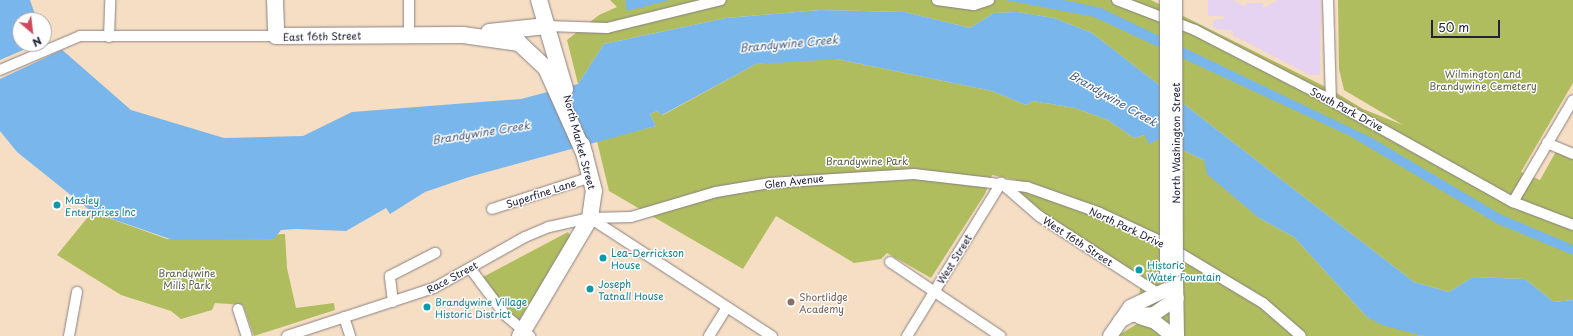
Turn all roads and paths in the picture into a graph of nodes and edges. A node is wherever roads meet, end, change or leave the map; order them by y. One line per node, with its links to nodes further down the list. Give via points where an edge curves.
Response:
1 (110, 0): 15 (street)
2 (275, 0): 16 (main road)
3 (409, 0): 13 (street)
4 (539, 0): 12 (main road, North Market Street)
5 (720, 0): 12 (street, via 607,28)
6 (937, 0): 7 (street, via 974,5)
7 (989, 0)
8 (1117, 0): 19 (street, South Park Drive, via 1195,30)
9 (1165, 0): 32 (street, bridge)
10 (1175, 0): 32 (main road, North Washington Street, bridge)
11 (1328, 0): 19 (street)
12 (547, 26): 14 (main road); 18 (main road, North Market Street)
13 (410, 34): 14 (main road, East 16th Street); 16 (main road, East 16th Street)
14 (462, 35): 18 (main road, East 16th Street, via 520,43 534,53)
15 (109, 36): 16 (street, East 16th Street); 17 (street, East 16th Street, via 67,39)
16 (276, 36)
17 (0, 70)
18 (556, 76): 23 (main road, North Market Street)
19 (1331, 100): 25 (street, South Park Drive)
20 (1573, 100): 21 (street)
21 (1547, 143): 22 (street); 25 (street)
22 (1573, 154)
23 (591, 177): 26 (street, Superfine Lane); 27 (main road, North Market Street, via 595,202)
24 (1001, 183): 27 (street, Glen Avenue, via 914,174 827,177 716,192 631,217); 32 (street, West 16th Street, via 1039,216); 34 (street, West Street); 53 (street, North Park Drive, via 1051,195 1158,240 1263,303)
25 (1513, 202): 28 (street, South Park Drive)
26 (492, 209)
27 (590, 218): 31 (street, Race Street, via 524,237); 37 (street); 41 (main road, North Market Street)
28 (1573, 225)
29 (435, 253): 36 (street, via 390,276)
30 (890, 262): 34 (street)
31 (470, 268): 36 (street, Race Street, via 434,288); 41 (street, via 505,315)
32 (1165, 281): 35 (main road, North Washington Street); 35 (main road); 40 (main road, via 1138,302)
33 (76, 292): 42 (street)
34 (934, 292): 48 (street, West Street); 49 (street)
35 (1177, 292): 40 (main road, via 1154,314); 52 (main road, North Washington Street)
36 (393, 302): 39 (street, Race Street)
37 (727, 307): 46 (street); 47 (street)
38 (238, 309): 43 (street)
39 (344, 318): 44 (street, Race Street); 45 (street)
40 (1126, 318): 50 (main road); 51 (main road, via 1155,322)
41 (525, 334)
42 (69, 336)
43 (247, 336)
44 (287, 336)
45 (350, 336)
46 (709, 336)
47 (772, 336)
48 (907, 336)
49 (1000, 336)
50 (1110, 336)
51 (1173, 336)
52 (1177, 336)
53 (1301, 336)

